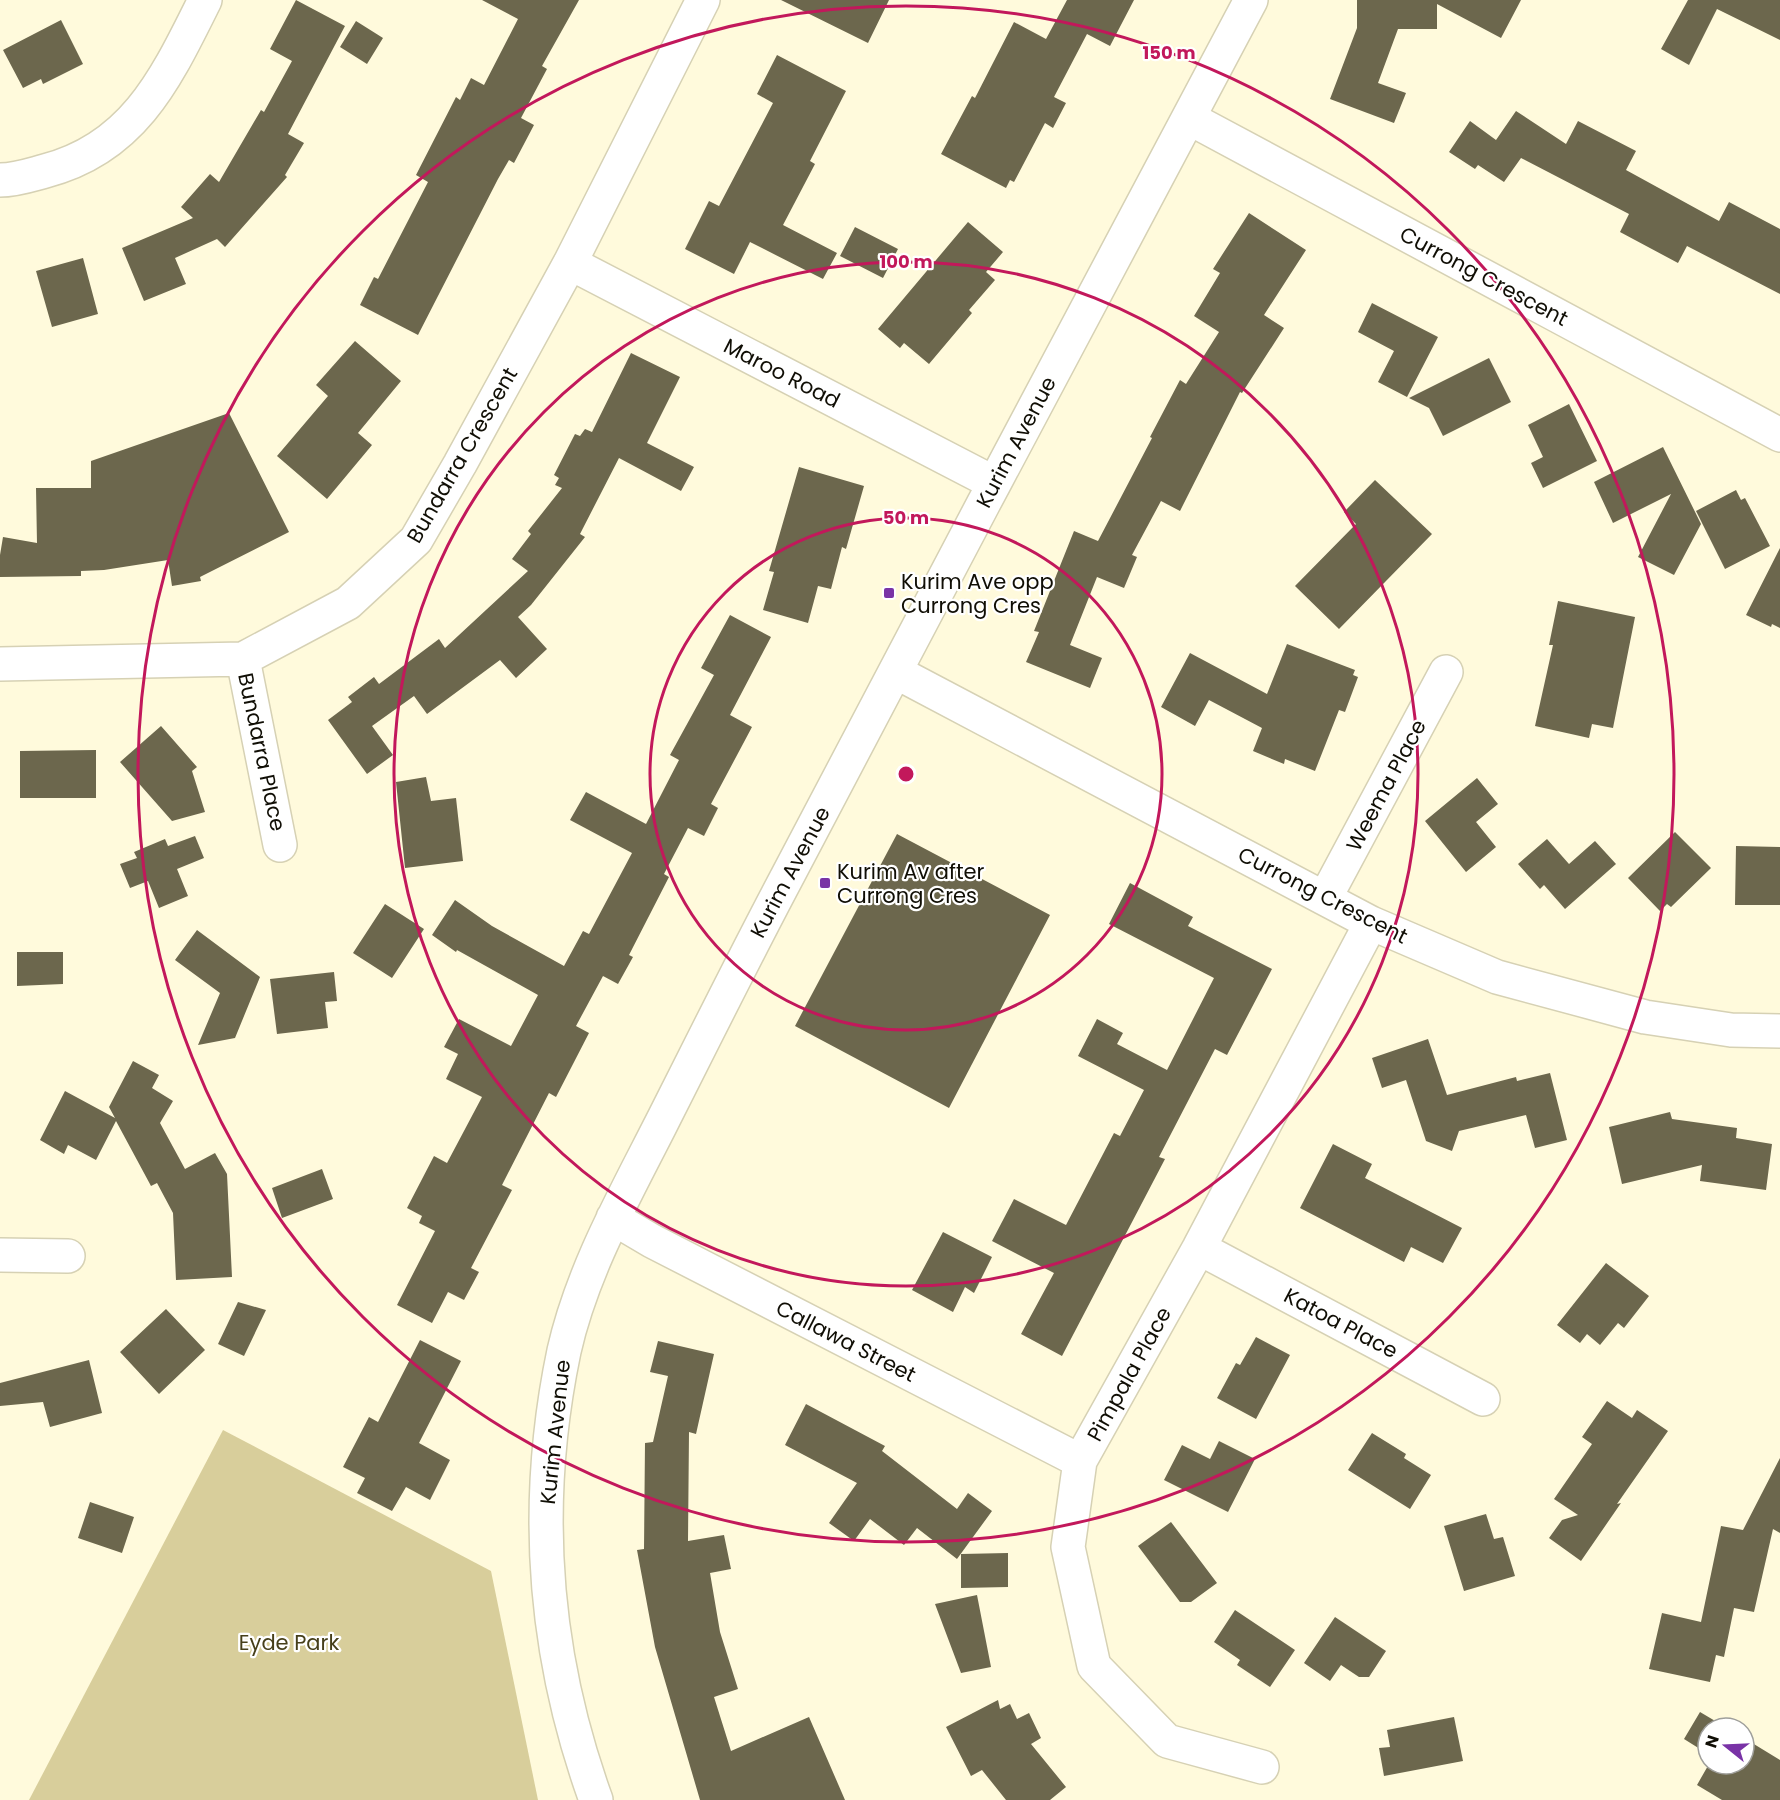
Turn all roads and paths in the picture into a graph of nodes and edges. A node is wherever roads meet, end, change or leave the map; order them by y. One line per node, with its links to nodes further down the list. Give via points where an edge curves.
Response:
1 (205, 0): 5 (street, via 170,68 141,112 103,146 61,168)
2 (703, 0): 6 (street, Bundarra Crescent)
3 (1251, 0): 4 (street, Kurim Avenue)
4 (1189, 118): 7 (street, Currong Crescent); 8 (street, Kurim Avenue)
5 (0, 180)
6 (570, 263): 8 (street, Maroo Road); 9 (street, Bundarra Crescent, via 416,540 348,603)
7 (1780, 435)
8 (994, 483): 11 (street, Kurim Avenue)
9 (243, 659): 10 (street, Bundarra Crescent); 13 (street, Bundarra Place)
10 (0, 664)
11 (896, 672): 14 (street, Currong Crescent); 17 (street, Kurim Avenue, via 752,944)
12 (1446, 672): 14 (street, Weema Place)
13 (280, 845)
14 (1325, 898): 15 (street, Currong Crescent)
15 (1371, 923): 16 (street, Currong Crescent, via 1497,977 1645,1017 1731,1029); 18 (street, Pimpala Place)
16 (1780, 1031)
17 (614, 1218): 22 (street, Callawa Street); 24 (street, Kurim Avenue, via 582,1288 565,1347 549,1453 545,1542 560,1677 580,1758)
18 (1199, 1248): 21 (street, Katoa Place); 22 (street, Pimpala Place)
19 (0, 1255): 20 (street)
20 (68, 1256)
21 (1483, 1399)
22 (1080, 1461): 23 (street, Pimpala Place, via 1068,1547 1094,1666 1167,1741)
23 (1262, 1767)
24 (596, 1800)

